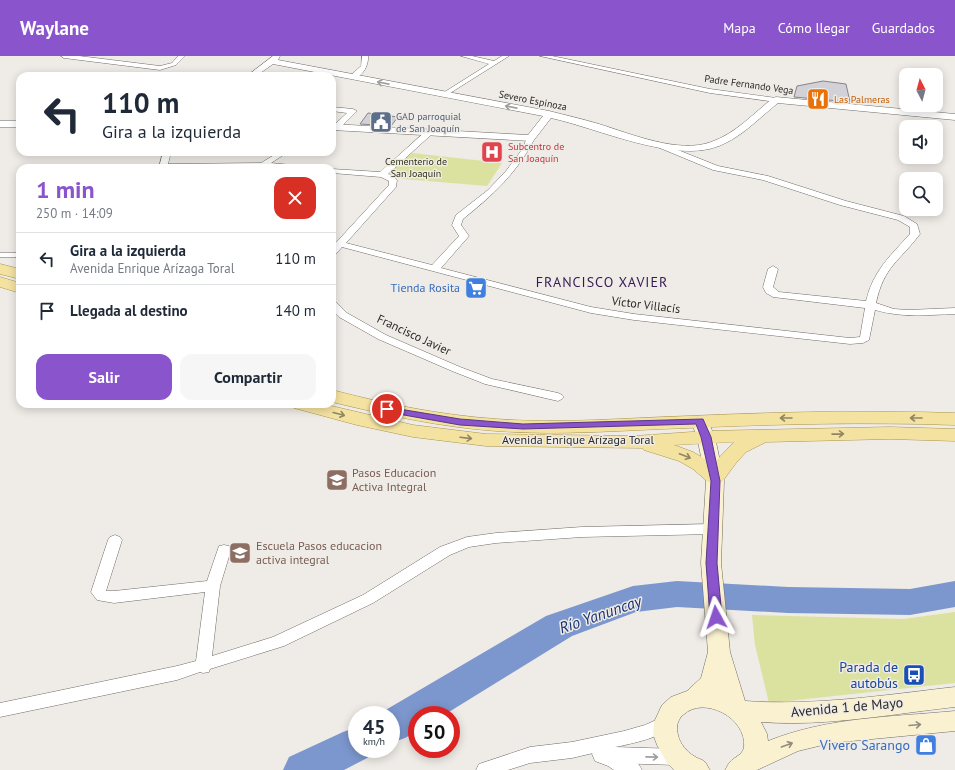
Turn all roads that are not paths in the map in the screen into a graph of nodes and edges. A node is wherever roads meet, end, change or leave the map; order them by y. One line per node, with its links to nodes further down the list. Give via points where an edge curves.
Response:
1 (64, 56): 2 (street, via 160,68 174,64)
2 (182, 56)
3 (279, 56): 8 (street)
4 (365, 56): 13 (street, via 363,69)
5 (464, 56): 9 (street)
6 (506, 56): 9 (street)
7 (543, 56): 15 (street, Padre Fernando Vega, via 710,91)
8 (270, 61): 10 (street); 11 (street, Severo Espinoza)
9 (495, 63): 14 (street)
10 (256, 72)
11 (326, 72)
12 (336, 74): 13 (street, Severo Espinoza)
13 (352, 77): 14 (street, Severo Espinoza, one-way to 13)
14 (445, 94): 19 (street, Severo Espinoza, one-way to 14)
15 (776, 100): 20 (street, Padre Fernando Vega); 27 (street, Severo Espinoza, via 718,144 687,148)
16 (338, 102): 18 (street, via 351,106)
17 (336, 109): 18 (street)
18 (353, 111): 23 (street)
19 (549, 114): 26 (street); 27 (street, Severo Espinoza)
20 (955, 117)
21 (0, 124): 22 (street)
22 (16, 124)
23 (336, 125)
24 (336, 127): 25 (street)
25 (429, 133): 26 (street); 31 (street)
26 (531, 138): 36 (street, via 512,170 493,190 459,217 456,226 464,236)
27 (658, 144): 42 (street, via 704,164 771,180 843,203 893,215 914,226 915,234 883,271)
28 (278, 156): 29 (street)
29 (265, 164)
30 (336, 171): 31 (street)
31 (382, 175): 32 (street, via 393,180 394,185)
32 (340, 244): 33 (street); 36 (street, Víctor Villacís)
33 (336, 248)
34 (0, 255): 35 (street)
35 (16, 255)
36 (434, 268): 42 (street, Víctor Villacís, via 591,310 641,318 861,342 865,338)
37 (0, 269): 39 (main road)
38 (773, 269): 42 (street, via 768,287 777,295)
39 (16, 273)
40 (0, 282): 41 (main road)
41 (16, 287)
42 (870, 305): 44 (street, via 887,311 908,313)
43 (336, 308): 46 (street, Francisco Javier, via 343,315 382,337 489,382)
44 (955, 311)
45 (336, 397): 49 (main road, Avenida Enrique Arízaga Toral, via 424,417 475,424)
46 (558, 397)
47 (316, 408): 52 (main road, Avenida Enrique Arízaga Toral, one-way to 52, via 412,431 486,440)
48 (955, 419): 49 (main road, Avenida Enrique Arízaga Toral, one-way to 49, via 774,418)
49 (703, 429): 51 (main road, Avenida Enrique Arízaga Toral); 52 (main road, Avenida Enrique Arízaga Toral); 53 (main road)
50 (955, 434): 51 (main road, Avenida Enrique Arízaga Toral, one-way to 50)
51 (768, 436): 53 (main road, via 753,440 737,449)
52 (634, 442): 53 (main road, one-way to 53, via 692,459)
53 (715, 477): 54 (main road)
54 (713, 529): 58 (main road, via 711,563); 59 (street, via 582,532 467,542 445,551 368,599 278,642)
55 (115, 540): 57 (street, via 98,592 102,596 114,597)
56 (224, 550): 57 (street)
57 (213, 586): 59 (street)
58 (719, 648): 61 (main road, via 715,675 708,687); 62 (main road)
59 (203, 667): 63 (street)
60 (955, 697): 62 (main road, Avenida 1 de Mayo, via 803,713)
61 (694, 698): 62 (main road, via 714,699); 65 (main road, via 675,706)
62 (736, 709): 69 (main road, via 754,729 757,740 756,751)
63 (0, 710)
64 (955, 721): 69 (main road, Avenida 1 de Mayo, one-way to 64, via 785,745 813,736)
65 (665, 723): 66 (street, via 649,731); 68 (main road, via 669,746)
66 (572, 750): 67 (street); 70 (street, via 530,755)
67 (603, 754): 68 (street, one-way to 68); 71 (street, via 616,759)
68 (684, 764)
69 (745, 765)
70 (485, 770)
71 (631, 770)

